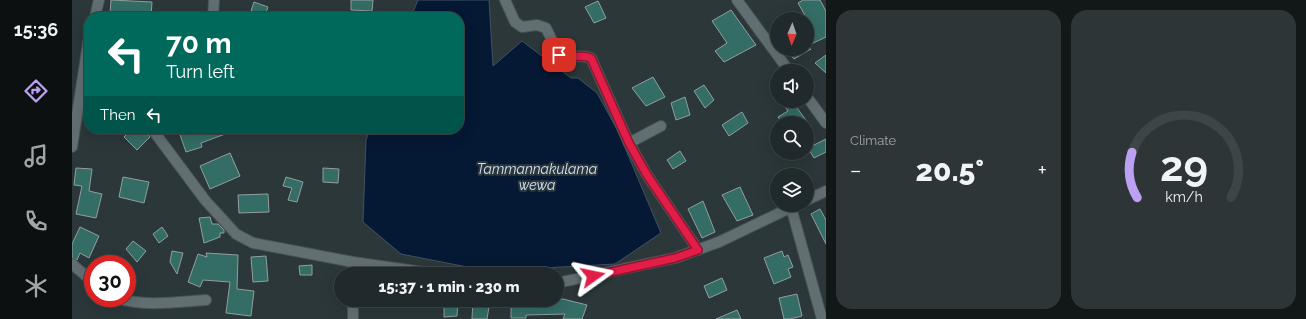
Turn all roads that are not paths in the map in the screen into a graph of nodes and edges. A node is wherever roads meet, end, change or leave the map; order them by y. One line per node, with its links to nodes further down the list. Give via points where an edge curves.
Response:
1 (99, 0): 5 (street)
2 (214, 0): 6 (street)
3 (505, 0): 13 (street, via 518,25 537,25 546,28 559,55 565,58 591,58)
4 (737, 0): 7 (street)
5 (96, 12)
6 (213, 12)
7 (783, 64)
8 (84, 68): 14 (street)
9 (814, 106): 10 (street)
10 (826, 123)
11 (661, 126): 13 (street)
12 (156, 134): 20 (street, via 205,200 236,234 253,243)
13 (629, 143): 19 (street, via 647,175)
14 (72, 147)
15 (826, 191): 16 (street)
16 (814, 197)
17 (781, 212): 19 (street)
18 (795, 212): 30 (street)
19 (698, 250): 25 (street, via 675,258)
20 (354, 262): 22 (street); 23 (street)
21 (72, 264): 24 (street)
22 (354, 267)
23 (389, 267)
24 (84, 274)
25 (564, 282)
26 (206, 300): 27 (street)
27 (136, 301)
28 (353, 307): 29 (street)
29 (353, 319)
30 (822, 319)

